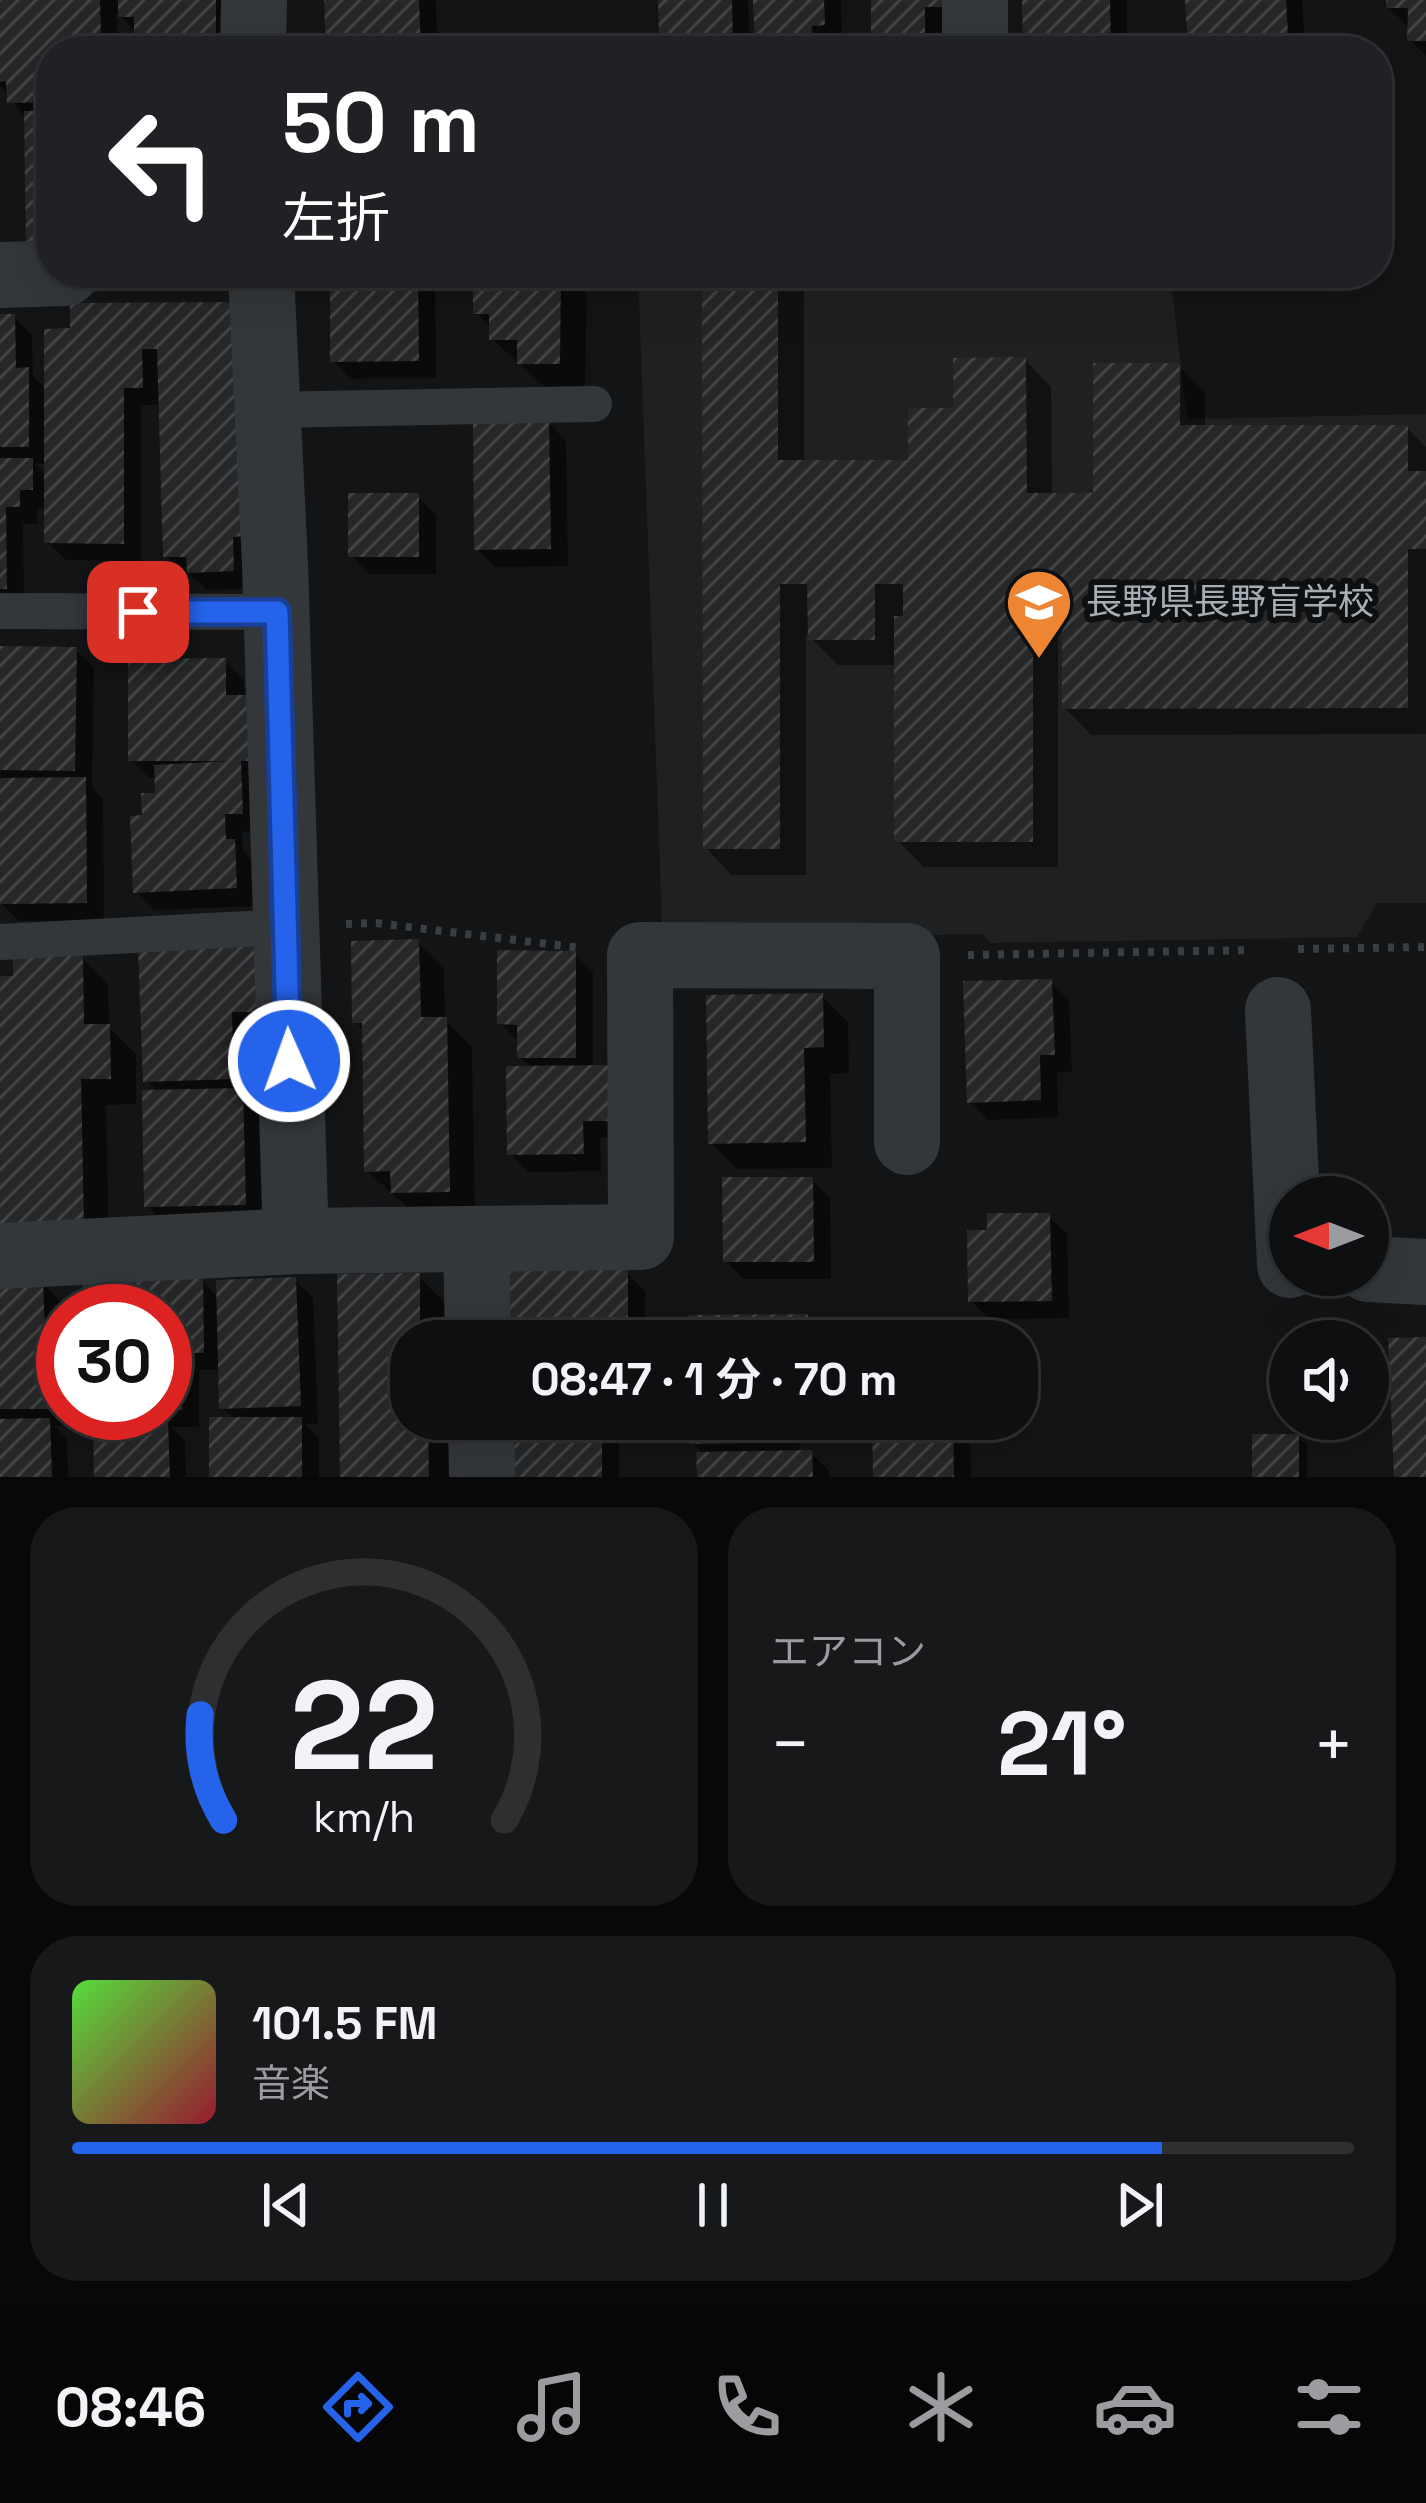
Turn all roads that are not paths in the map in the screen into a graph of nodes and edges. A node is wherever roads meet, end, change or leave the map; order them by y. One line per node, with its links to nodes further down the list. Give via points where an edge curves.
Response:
1 (254, 0): 3 (street)
2 (975, 0): 4 (street)
3 (253, 36)
4 (975, 36)
5 (36, 274): 6 (street)
6 (0, 275)
7 (262, 288): 9 (street)
8 (594, 404): 9 (lane)
9 (268, 410): 11 (street)
10 (0, 611): 11 (lane)
11 (277, 612): 12 (street)
12 (284, 927): 13 (lane); 18 (street)
13 (0, 942)
14 (1274, 970): 16 (street)
15 (907, 1142): 17 (street, via 907,956 640,956 641,1237)
16 (1285, 1176)
17 (476, 1239): 18 (street); 22 (street)
18 (296, 1241): 19 (street)
19 (0, 1256)
20 (1389, 1270): 21 (street)
21 (1426, 1272)
22 (478, 1320)
23 (481, 1440): 24 (street)
24 (482, 1477)

